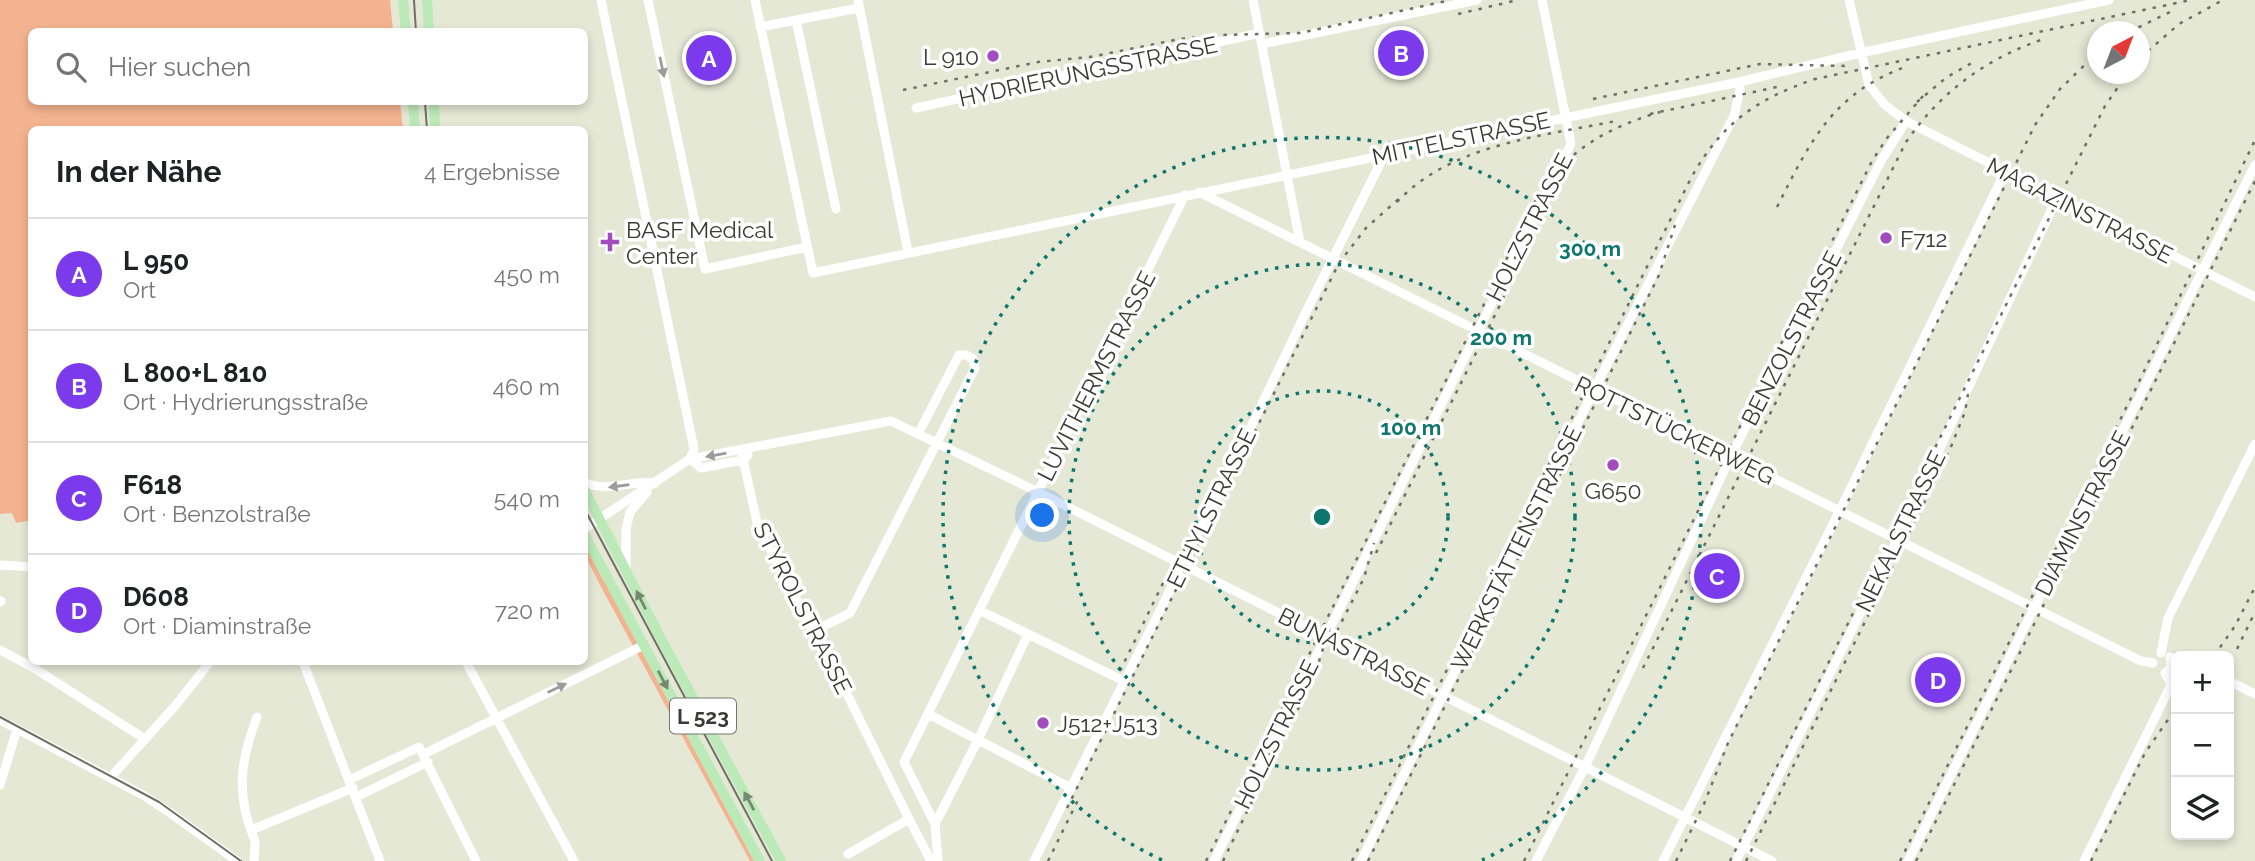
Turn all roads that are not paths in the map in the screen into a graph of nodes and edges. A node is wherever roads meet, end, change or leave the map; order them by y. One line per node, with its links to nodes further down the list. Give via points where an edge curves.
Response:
1 (403, 0): 14 (main road)
2 (427, 0): 15 (main road)
3 (601, 0): 48 (street, via 694,449)
4 (648, 0): 36 (street, one-way to 36, via 705,269)
5 (755, 0): 13 (street)
6 (1253, 0): 16 (street)
7 (1477, 0): 17 (street)
8 (1542, 0): 23 (street, HOLZSTRASSE)
9 (1849, 0): 18 (street)
10 (2109, 0): 18 (street, MITTELSTRASSE)
11 (858, 4): 12 (street); 37 (street)
12 (796, 20): 13 (street); 34 (street)
13 (760, 27): 36 (street)
14 (406, 28)
15 (429, 28)
16 (1260, 33): 17 (street); 22 (street, HYDRIERUNGSSTRASSE)
17 (1262, 44): 30 (street)
18 (1860, 53): 19 (street, MITTELSTRASSE); 24 (street, via 1874,93)
19 (1739, 82): 23 (street, MITTELSTRASSE); 42 (street, WERKSTÄTTENSTRASSE, via 1734,116)
20 (413, 105): 25 (main road)
21 (434, 105): 26 (main road)
22 (916, 108)
23 (1565, 117): 27 (street, MITTELSTRASSE); 41 (street, HOLZSTRASSE, via 1571,144)
24 (1906, 121): 29 (street, MAGAZINSTRASSE); 47 (street, BENZOLSTRASSE, via 1881,161)
25 (415, 126)
26 (435, 126)
27 (1385, 154): 30 (street, MITTELSTRASSE); 38 (street, ETHYLSTRASSE)
28 (2255, 165): 39 (street, DIAMINSTRASSE)
29 (2005, 172): 33 (street, MAGAZINSTRASSE); 53 (street)
30 (1288, 175): 31 (street, MITTELSTRASSE); 35 (street)
31 (1199, 192): 32 (street, MITTELSTRASSE); 35 (street, ROTTSTÜCKERWEG)
32 (1185, 195): 37 (street, MITTELSTRASSE); 51 (street, LUVITHERMSTRASSE)
33 (2057, 198): 39 (street, MAGAZINSTRASSE); 57 (street, NEKALSTRASSE)
34 (836, 209)
35 (1300, 242): 38 (street, ROTTSTÜCKERWEG)
36 (807, 247): 37 (street, MITTELSTRASSE, via 813,273)
37 (908, 252)
38 (1333, 260): 41 (street, ROTTSTÜCKERWEG); 59 (street, ETHYLSTRASSE)
39 (2203, 271): 40 (street, MAGAZINSTRASSE); 62 (street, DIAMINSTRASSE)
40 (2255, 297)
41 (1477, 331): 42 (street, ROTTSTÜCKERWEG); 66 (street, HOLZSTRASSE)
42 (1594, 390): 47 (street, ROTTSTÜCKERWEG); 80 (street, WERKSTÄTTENSTRASSE)
43 (918, 434): 44 (street); 44 (street, via 955,361 966,355 974,359 975,368); 46 (street, via 891,421 757,447)
44 (936, 443): 51 (street, BUNASTRASSE); 64 (street, via 850,613)
45 (2255, 444): 69 (street, via 2168,618)
46 (742, 455): 48 (street); 64 (street, STYROLSTRASSE, via 758,527)
47 (1731, 456): 53 (street, ROTTSTÜCKERWEG); 89 (street, BENZOLSTRASSE)
48 (690, 459): 50 (street)
49 (588, 483): 50 (street, one-way to 49, via 610,488)
50 (655, 483): 54 (street); 61 (street, via 630,512)
51 (1038, 492): 59 (street, BUNASTRASSE); 63 (street, LUVITHERMSTRASSE)
52 (588, 496): 54 (main road, L 523)
53 (1839, 512): 57 (street, ROTTSTÜCKERWEG); 94 (street)
54 (600, 519): 55 (street); 61 (main road, L 523)
55 (588, 528)
56 (588, 539): 67 (main road, L 523)
57 (1897, 540): 62 (street, ROTTSTÜCKERWEG); 98 (street, NEKALSTRASSE)
58 (0, 565): 60 (street)
59 (1183, 565): 66 (street, BUNASTRASSE); 77 (street, ETHYLSTRASSE)
60 (28, 567)
61 (626, 571): 106 (main road, L 523, one-way to 61)
62 (2034, 608): 70 (street, ROTTSTÜCKERWEG); 116 (street, DIAMINSTRASSE)
63 (979, 610): 65 (street); 81 (street, LUVITHERMSTRASSE)
64 (814, 631): 95 (street, STYROLSTRASSE)
65 (1028, 634): 77 (street); 87 (street)
66 (1325, 636): 80 (street, BUNASTRASSE); 110 (street, HOLZSTRASSE)
67 (644, 645): 83 (street, one-way to 67); 105 (main road, L 523, one-way to 105)
68 (0, 650): 72 (street)
69 (2169, 656): 70 (street, via 2154,658); 76 (street, via 2171,668)
70 (2153, 663): 76 (street, via 2157,671)
71 (28, 665): 86 (street)
72 (28, 665)
73 (207, 665): 86 (street)
74 (304, 665): 93 (street)
75 (468, 665): 83 (street)
76 (2165, 673): 117 (street, via 2171,685)
77 (1124, 681): 92 (street, ETHYLSTRASSE)
78 (2234, 684): 79 (street)
79 (2255, 694)
80 (1443, 696): 89 (street, BUNASTRASSE); 111 (street, WERKSTÄTTENSTRASSE)
81 (928, 714): 87 (street); 96 (street, LUVITHERMSTRASSE, via 904,762)
82 (257, 717): 97 (street, via 242,765 241,790)
83 (496, 718): 88 (street); 104 (street)
84 (0, 720): 85 (street)
85 (17, 729): 90 (street); 91 (street)
86 (145, 739): 90 (street)
87 (978, 740): 92 (street); 96 (street)
88 (424, 754): 93 (street); 93 (street); 103 (street)
89 (1585, 767): 94 (street, BUNASTRASSE); 112 (street, BENZOLSTRASSE)
90 (110, 778): 100 (street, via 169,812)
91 (0, 785)
92 (1071, 788): 109 (street, ETHYLSTRASSE)
93 (353, 789): 97 (street); 102 (street)
94 (1685, 817): 98 (street, BUNASTRASSE); 113 (street)
95 (909, 819): 99 (street); 107 (street)
96 (934, 824): 108 (street, LUVITHERMSTRASSE)
97 (251, 830): 101 (street)
98 (1744, 847): 114 (street, NEKALSTRASSE); 115 (street, BUNASTRASSE)
99 (848, 854)
100 (237, 861)
101 (254, 861)
102 (380, 861)
103 (476, 861)
104 (574, 861)
105 (760, 861)
106 (781, 861)
107 (931, 861)
108 (938, 861)
109 (1034, 861)
110 (1214, 861)
111 (1361, 861)
112 (1536, 861)
113 (1662, 861)
114 (1736, 861)
115 (1772, 861)
116 (1908, 861)
117 (2084, 861)

